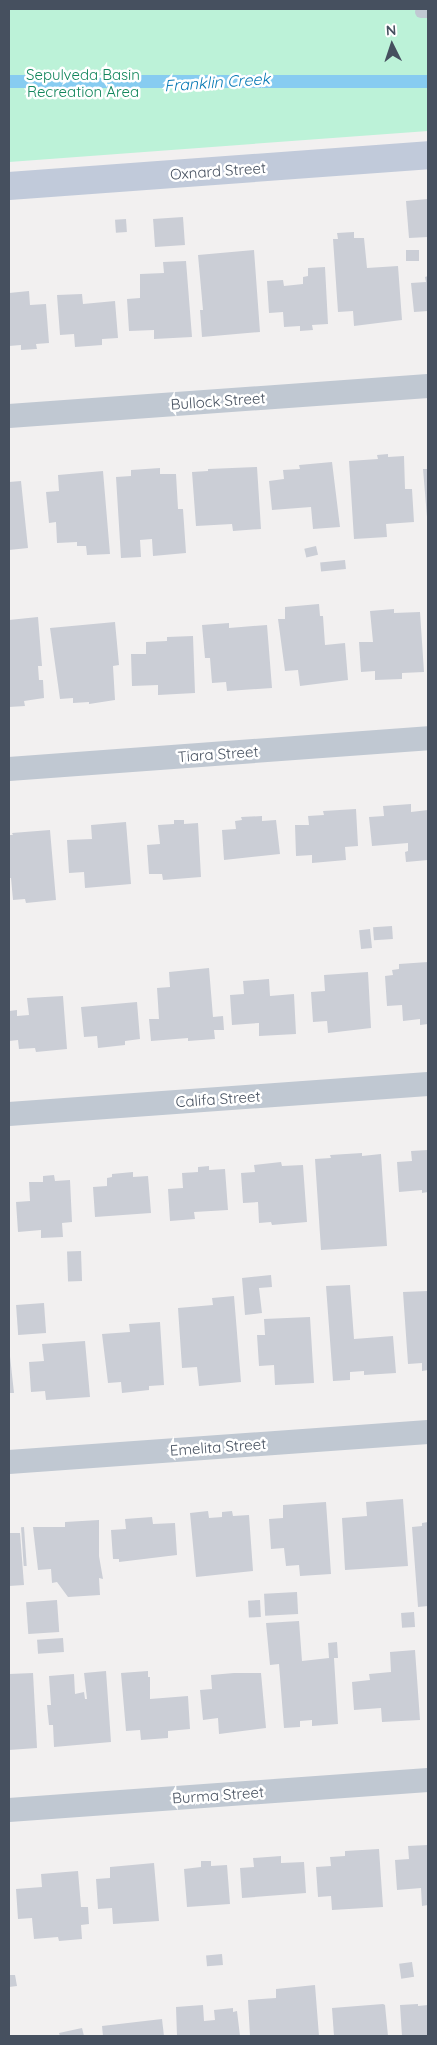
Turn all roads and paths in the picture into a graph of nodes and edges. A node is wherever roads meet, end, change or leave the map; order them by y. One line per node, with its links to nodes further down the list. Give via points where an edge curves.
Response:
1 (428, 156): 2 (main road, Oxnard Street)
2 (9, 186)
3 (428, 386): 4 (street, Bullock Street)
4 (9, 416)
5 (428, 738): 6 (street, Tiara Street)
6 (9, 769)
7 (428, 1084): 8 (street, Califa Street)
8 (9, 1114)
9 (428, 1432): 10 (street, Emelita Street)
10 (9, 1462)
11 (428, 1780): 12 (street, Burma Street)
12 (9, 1810)

